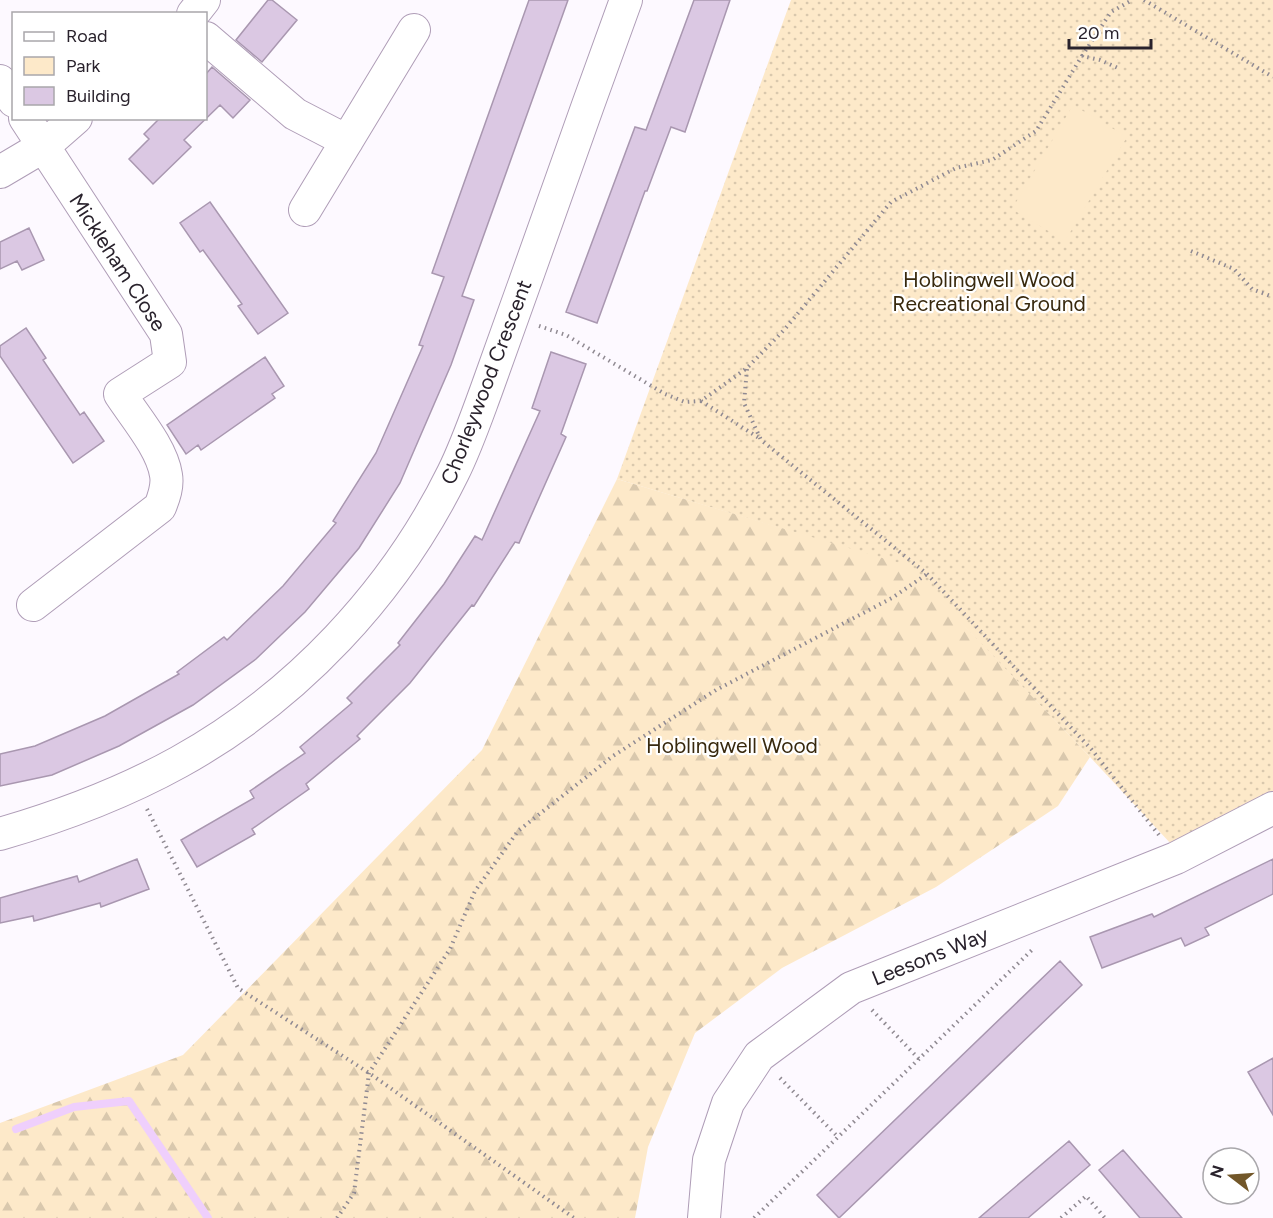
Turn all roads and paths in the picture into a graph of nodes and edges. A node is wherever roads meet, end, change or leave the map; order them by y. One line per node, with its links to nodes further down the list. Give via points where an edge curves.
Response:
1 (204, 0): 5 (street)
2 (626, 0): 21 (street, Chorleywood Crescent)
3 (1132, 0): 8 (path, via 1111,12)
4 (1144, 0): 10 (path)
5 (195, 12)
6 (414, 30): 15 (street)
7 (207, 39): 15 (street, via 295,114)
8 (1082, 56): 9 (path); 22 (path, via 1036,131 992,160 956,168 891,202 784,330)
9 (1118, 68)
10 (1273, 77)
11 (0, 81): 12 (street)
12 (12, 98)
13 (26, 120): 16 (street)
14 (74, 120): 16 (street)
15 (347, 141): 18 (street)
16 (44, 146): 17 (street); 26 (street, Mickleham Close, via 166,334 170,362 120,394 156,449 166,475 166,492 160,507)
17 (0, 172)
18 (305, 210)
19 (1191, 251): 20 (path, via 1234,269 1252,289)
20 (1273, 297)
21 (513, 317): 23 (path, via 566,335 665,394 685,402); 27 (street, Chorleywood Crescent, via 454,472 423,527 377,593 332,645 257,711 180,762)
22 (747, 368): 23 (path); 24 (path, via 744,403)
23 (701, 401): 24 (path)
24 (760, 440): 25 (path)
25 (927, 574): 30 (path, via 1092,750); 35 (path, via 892,598 716,690 613,756 518,831 476,891 450,949)
26 (33, 604)
27 (135, 784): 29 (street, Chorleywood Crescent); 35 (path, via 238,988)
28 (1273, 808): 30 (street, Leesons Way)
29 (0, 834)
30 (1176, 858): 32 (street, Leesons Way)
31 (1036, 947): 34 (path)
32 (851, 988): 33 (street, Leesons Way); 34 (path)
33 (759, 1056): 36 (path); 39 (street, Leesons Way, via 728,1103 712,1150)
34 (919, 1059): 36 (path)
35 (369, 1073): 37 (path, via 354,1193); 38 (path)
36 (838, 1137): 40 (path)
37 (337, 1218)
38 (574, 1218)
39 (704, 1218)
40 (754, 1218)
41 (1061, 1218): 42 (path, via 1086,1196)
42 (1105, 1218)

